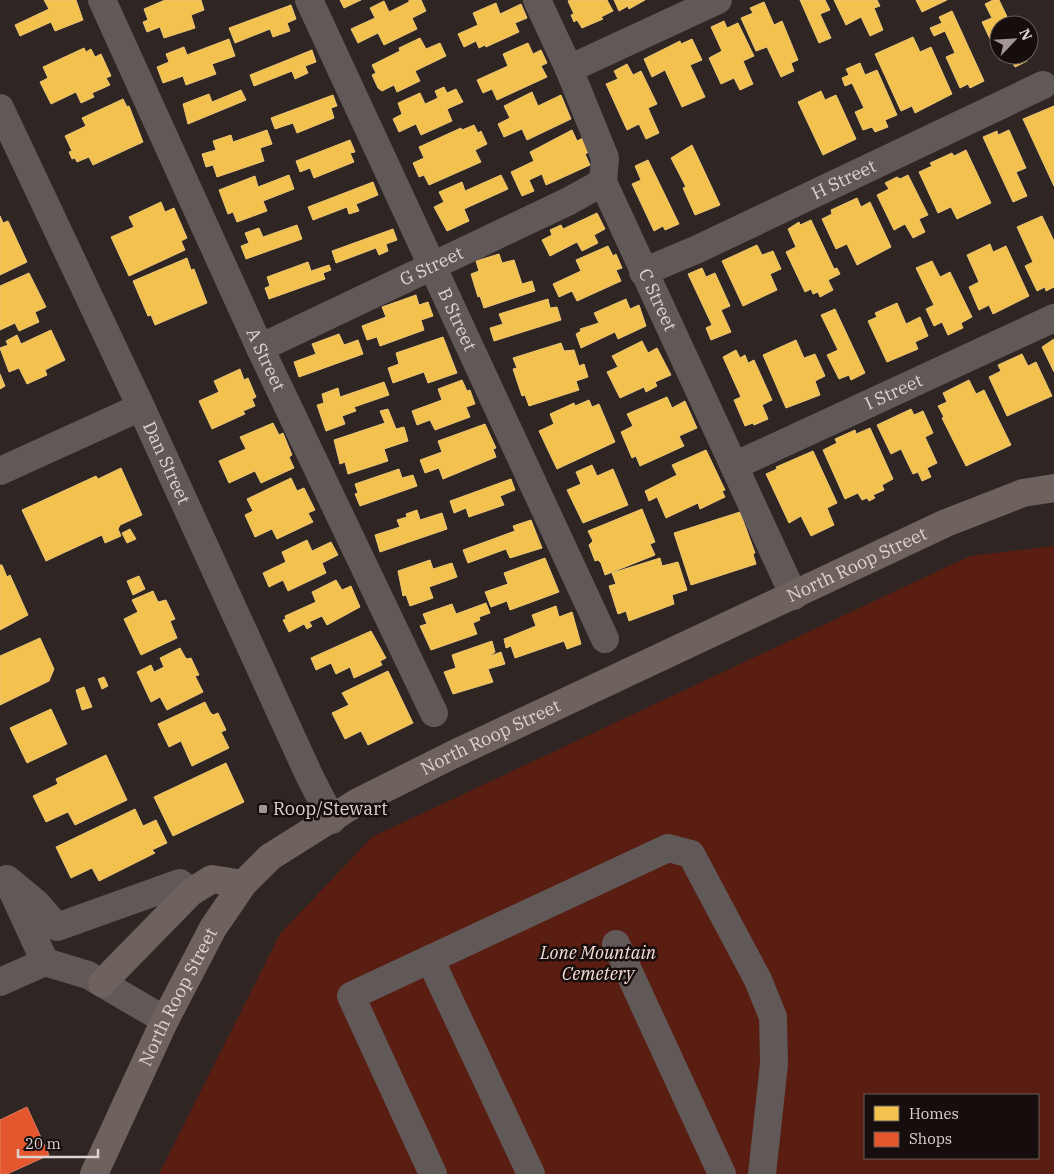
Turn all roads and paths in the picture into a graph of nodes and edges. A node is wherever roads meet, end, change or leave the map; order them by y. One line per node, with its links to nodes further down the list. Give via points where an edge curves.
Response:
1 (309, 0): 9 (street, B Street)
2 (538, 0): 5 (street, C Street)
3 (718, 0): 5 (street)
4 (105, 1): 12 (street, A Street)
5 (569, 70): 8 (street, C Street, via 605,158)
6 (1043, 85): 10 (street, H Street)
7 (0, 108): 13 (street, Dan Street)
8 (603, 182): 9 (street, G Street); 10 (street, C Street)
9 (431, 265): 12 (street, G Street); 18 (street, B Street)
10 (643, 272): 14 (street, C Street)
11 (1054, 318): 14 (street, I Street)
12 (260, 348): 19 (street, A Street)
13 (140, 406): 15 (street); 20 (street, Dan Street)
14 (734, 466): 17 (street, C Street)
15 (0, 471)
16 (1054, 488): 17 (main road, North Roop Street, via 1023,494 946,524)
17 (794, 596): 20 (main road, North Roop Street, via 452,755 356,803)
18 (606, 639)
19 (434, 712)
20 (332, 820): 22 (main road, North Roop Street, via 270,857)
21 (3, 871): 23 (street, via 56,927 180,883); 26 (street)
22 (243, 884): 23 (main road, via 212,878); 29 (main road, North Roop Street, via 213,928)
23 (191, 892): 28 (main road)
24 (616, 944): 33 (street)
25 (430, 959): 31 (street, via 351,996); 32 (street); 34 (street, via 668,848 691,854 758,980 773,1017 774,1064)
26 (45, 962): 27 (street); 28 (street, via 88,975)
27 (0, 982)
28 (102, 983): 29 (street)
29 (165, 1020): 30 (main road, North Roop Street)
30 (94, 1174)
31 (434, 1174)
32 (531, 1174)
33 (722, 1174)
34 (762, 1174)

